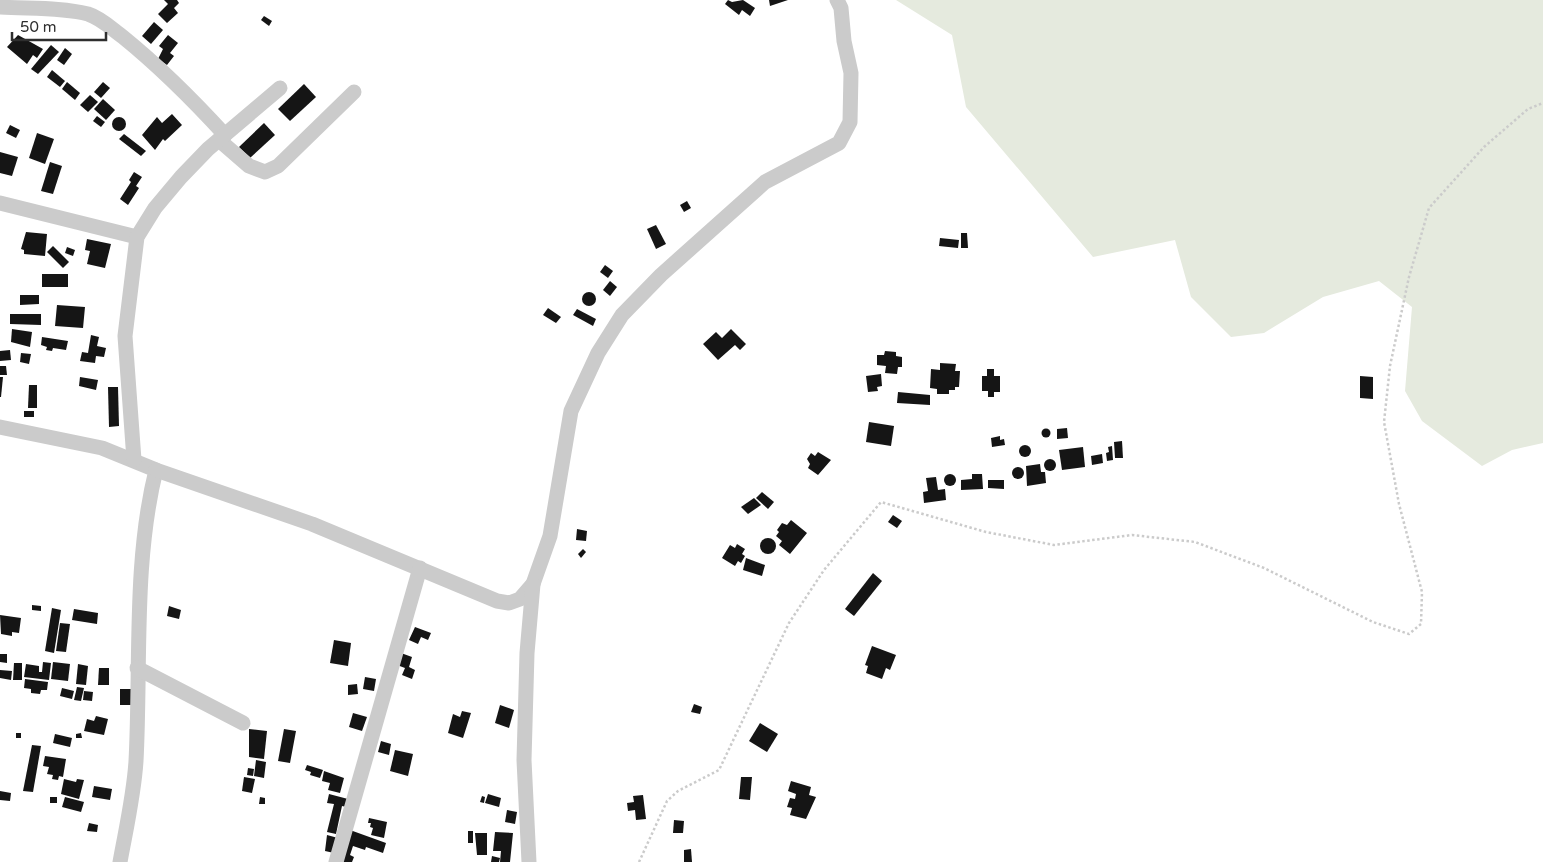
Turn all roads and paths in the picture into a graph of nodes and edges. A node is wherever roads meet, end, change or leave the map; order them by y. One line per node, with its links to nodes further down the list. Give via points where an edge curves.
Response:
1 (837, 0): 13 (street, via 851,73 850,122 839,143 765,182 661,275 622,315 598,353 570,411 550,536)
2 (0, 7): 6 (street, via 89,14 102,21 195,102)
3 (280, 88): 6 (street)
4 (354, 92): 6 (street, via 278,166 265,172 249,166)
5 (1543, 103): 19 (path, via 1528,109 1484,147 1429,208 1409,277 1390,366 1384,422 1399,504 1422,592 1422,624 1409,634 1373,622 1264,568 1195,542 1132,535 1054,545 986,532 881,502 824,570 789,623 719,770 678,791 667,801)
6 (222, 138): 8 (street, via 180,177)
7 (0, 203): 8 (street)
8 (137, 237): 10 (street, via 125,336)
9 (0, 427): 10 (street, via 102,448)
10 (134, 460): 11 (street)
11 (156, 470): 12 (street, via 312,524); 14 (street, via 147,507)
12 (420, 568): 13 (street, via 497,601 509,603 520,599); 17 (street)
13 (533, 584): 18 (street, via 524,760)
14 (137, 668): 15 (street); 16 (street, via 136,762)
15 (243, 723)
16 (120, 862)
17 (336, 862)
18 (530, 862)
19 (639, 862)

